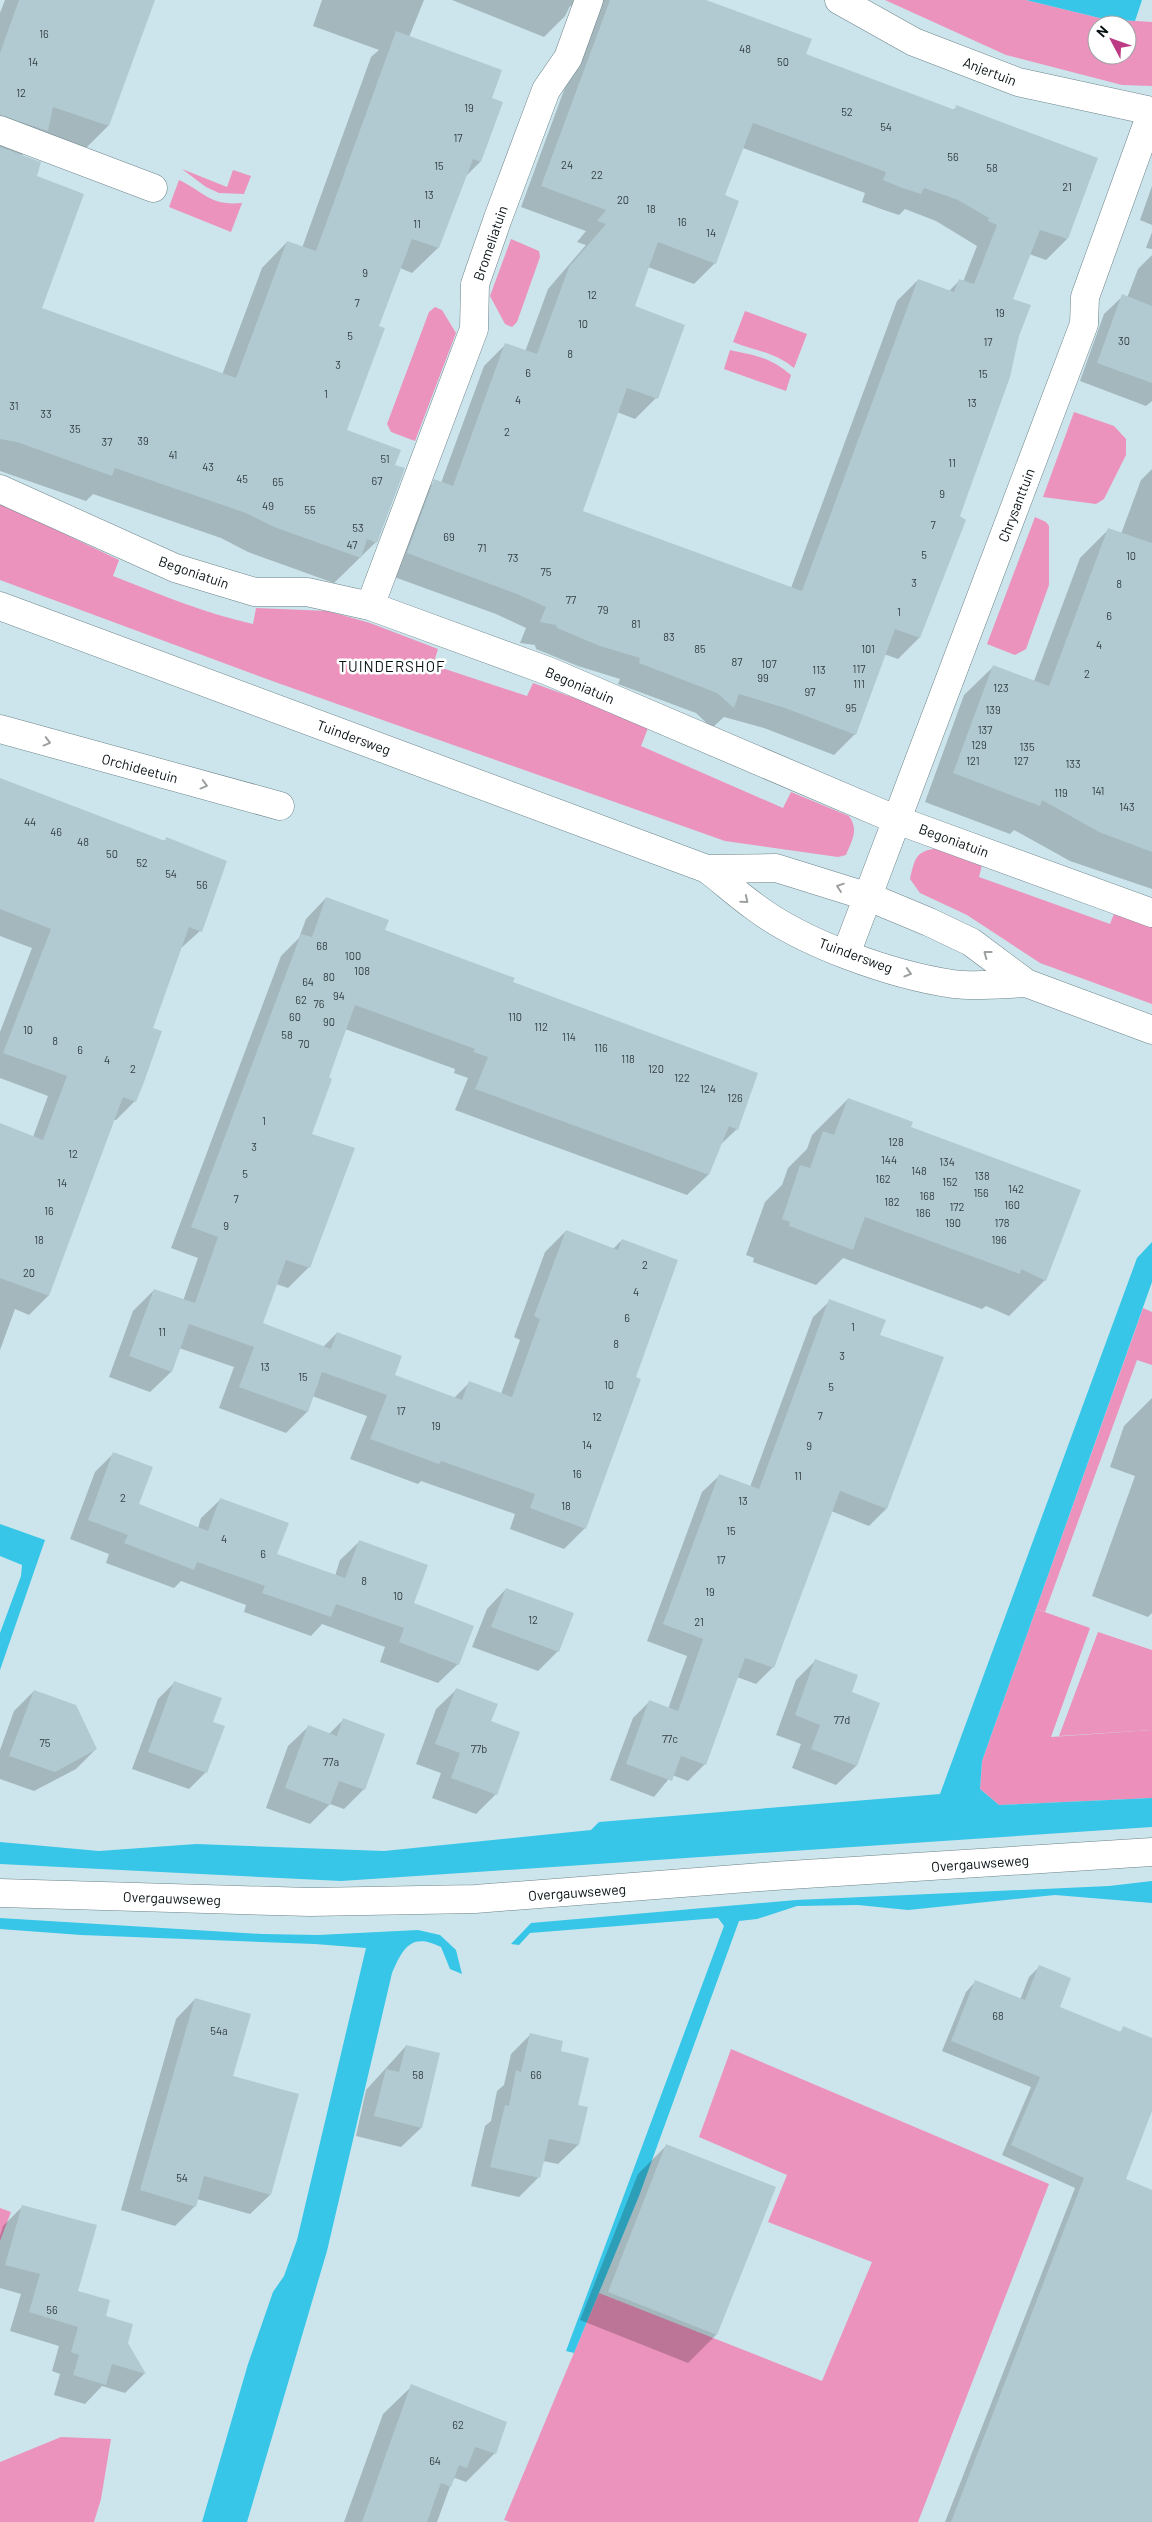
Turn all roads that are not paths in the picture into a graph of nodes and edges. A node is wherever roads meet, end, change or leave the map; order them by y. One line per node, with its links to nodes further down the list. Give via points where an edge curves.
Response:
1 (589, 0): 8 (street, Bromeliatuin, via 568,58 546,90 498,218 475,284 474,329)
2 (839, 0): 3 (street, Anjertuin, via 914,42 1018,82)
3 (1152, 111): 11 (street, Chrysanttuin, via 1085,297 1084,324)
4 (0, 130): 5 (street)
5 (153, 188)
6 (0, 489): 8 (street, Begoniatuin, via 175,568 255,592 307,592)
7 (0, 606): 12 (street, Tuindersweg)
8 (370, 606): 11 (street, Begoniatuin, via 548,671)
9 (0, 729): 10 (street, Orchideetuin, one-way to 10)
10 (280, 806)
11 (897, 820): 13 (street, Chrysanttuin); 14 (street, Begoniatuin)
12 (707, 868): 13 (street, Tuindersweg, one-way to 12, via 776,868); 15 (street, Tuindersweg, one-way to 15, via 764,913 796,932)
13 (869, 897): 15 (street, Chrysanttuin); 16 (street, Tuindersweg, one-way to 13, via 971,942)
14 (1152, 913)
15 (846, 954): 16 (street, Tuindersweg, one-way to 16, via 911,975 955,984)
16 (1026, 983): 17 (street, Tuindersweg)
17 (1152, 1030)
18 (1152, 1852): 19 (street, Overgauwseweg, via 475,1899 310,1902)
19 (0, 1893)

